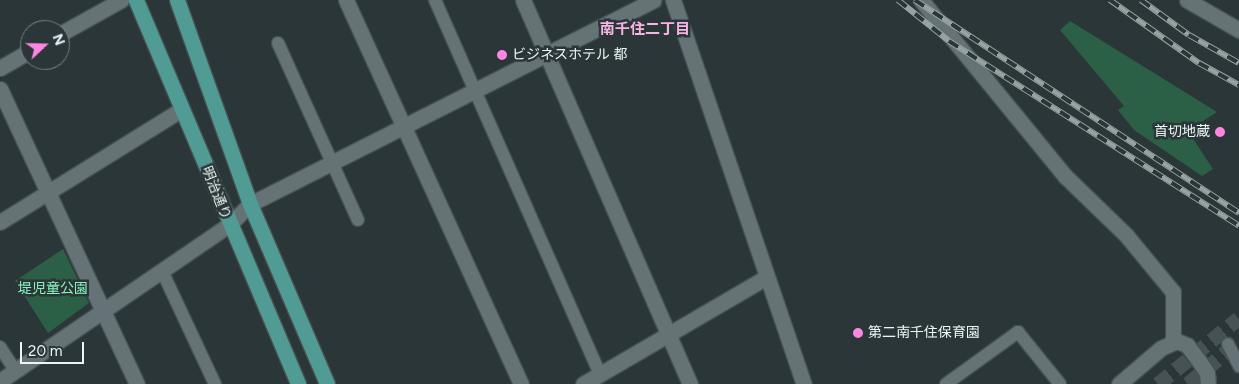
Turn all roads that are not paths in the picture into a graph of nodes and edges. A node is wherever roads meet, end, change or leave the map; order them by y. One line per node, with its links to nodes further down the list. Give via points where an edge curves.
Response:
1 (121, 0): 11 (street)
2 (136, 0): 19 (main road, 明治通り)
3 (177, 0): 23 (main road, 明治通り)
4 (346, 0): 20 (street)
5 (435, 0): 18 (lane)
6 (524, 0): 14 (street)
7 (653, 0): 14 (street)
8 (673, 0): 28 (street)
9 (921, 0): 31 (street, via 1065,176 1126,235 1173,292)
10 (1187, 0): 12 (street)
11 (70, 28)
12 (1239, 30)
13 (278, 43): 21 (lane)
14 (547, 54): 18 (street); 30 (street)
15 (20, 57): 16 (street)
16 (0, 68)
17 (0, 89): 22 (street)
18 (476, 90): 20 (street); 36 (lane)
19 (182, 109): 22 (street); 26 (main road, 明治通り)
20 (404, 126): 21 (street); 42 (street)
21 (334, 162): 23 (street); 24 (lane)
22 (49, 192): 25 (street); 29 (street)
23 (250, 204): 26 (street); 41 (main road, 明治通り)
24 (358, 220)
25 (0, 222)
26 (229, 226): 27 (street); 40 (main road, 明治通り)
27 (162, 271): 29 (street); 39 (lane)
28 (767, 278): 30 (street); 45 (street)
29 (103, 310): 35 (street); 38 (street)
30 (668, 334): 36 (street); 44 (street)
31 (1173, 342): 48 (street); 49 (street, via 1187,345 1207,373)
32 (1228, 344): 34 (lane)
33 (0, 347): 35 (lane)
34 (1239, 366)
35 (16, 370): 37 (street)
36 (600, 374): 43 (street)
37 (0, 381)
38 (137, 384)
39 (215, 384)
40 (298, 384)
41 (327, 384)
42 (521, 384)
43 (583, 384)
44 (690, 384)
45 (804, 384)
46 (946, 384): 47 (lane, via 1018,332)
47 (1060, 384)
48 (1119, 384)
49 (1208, 384)

